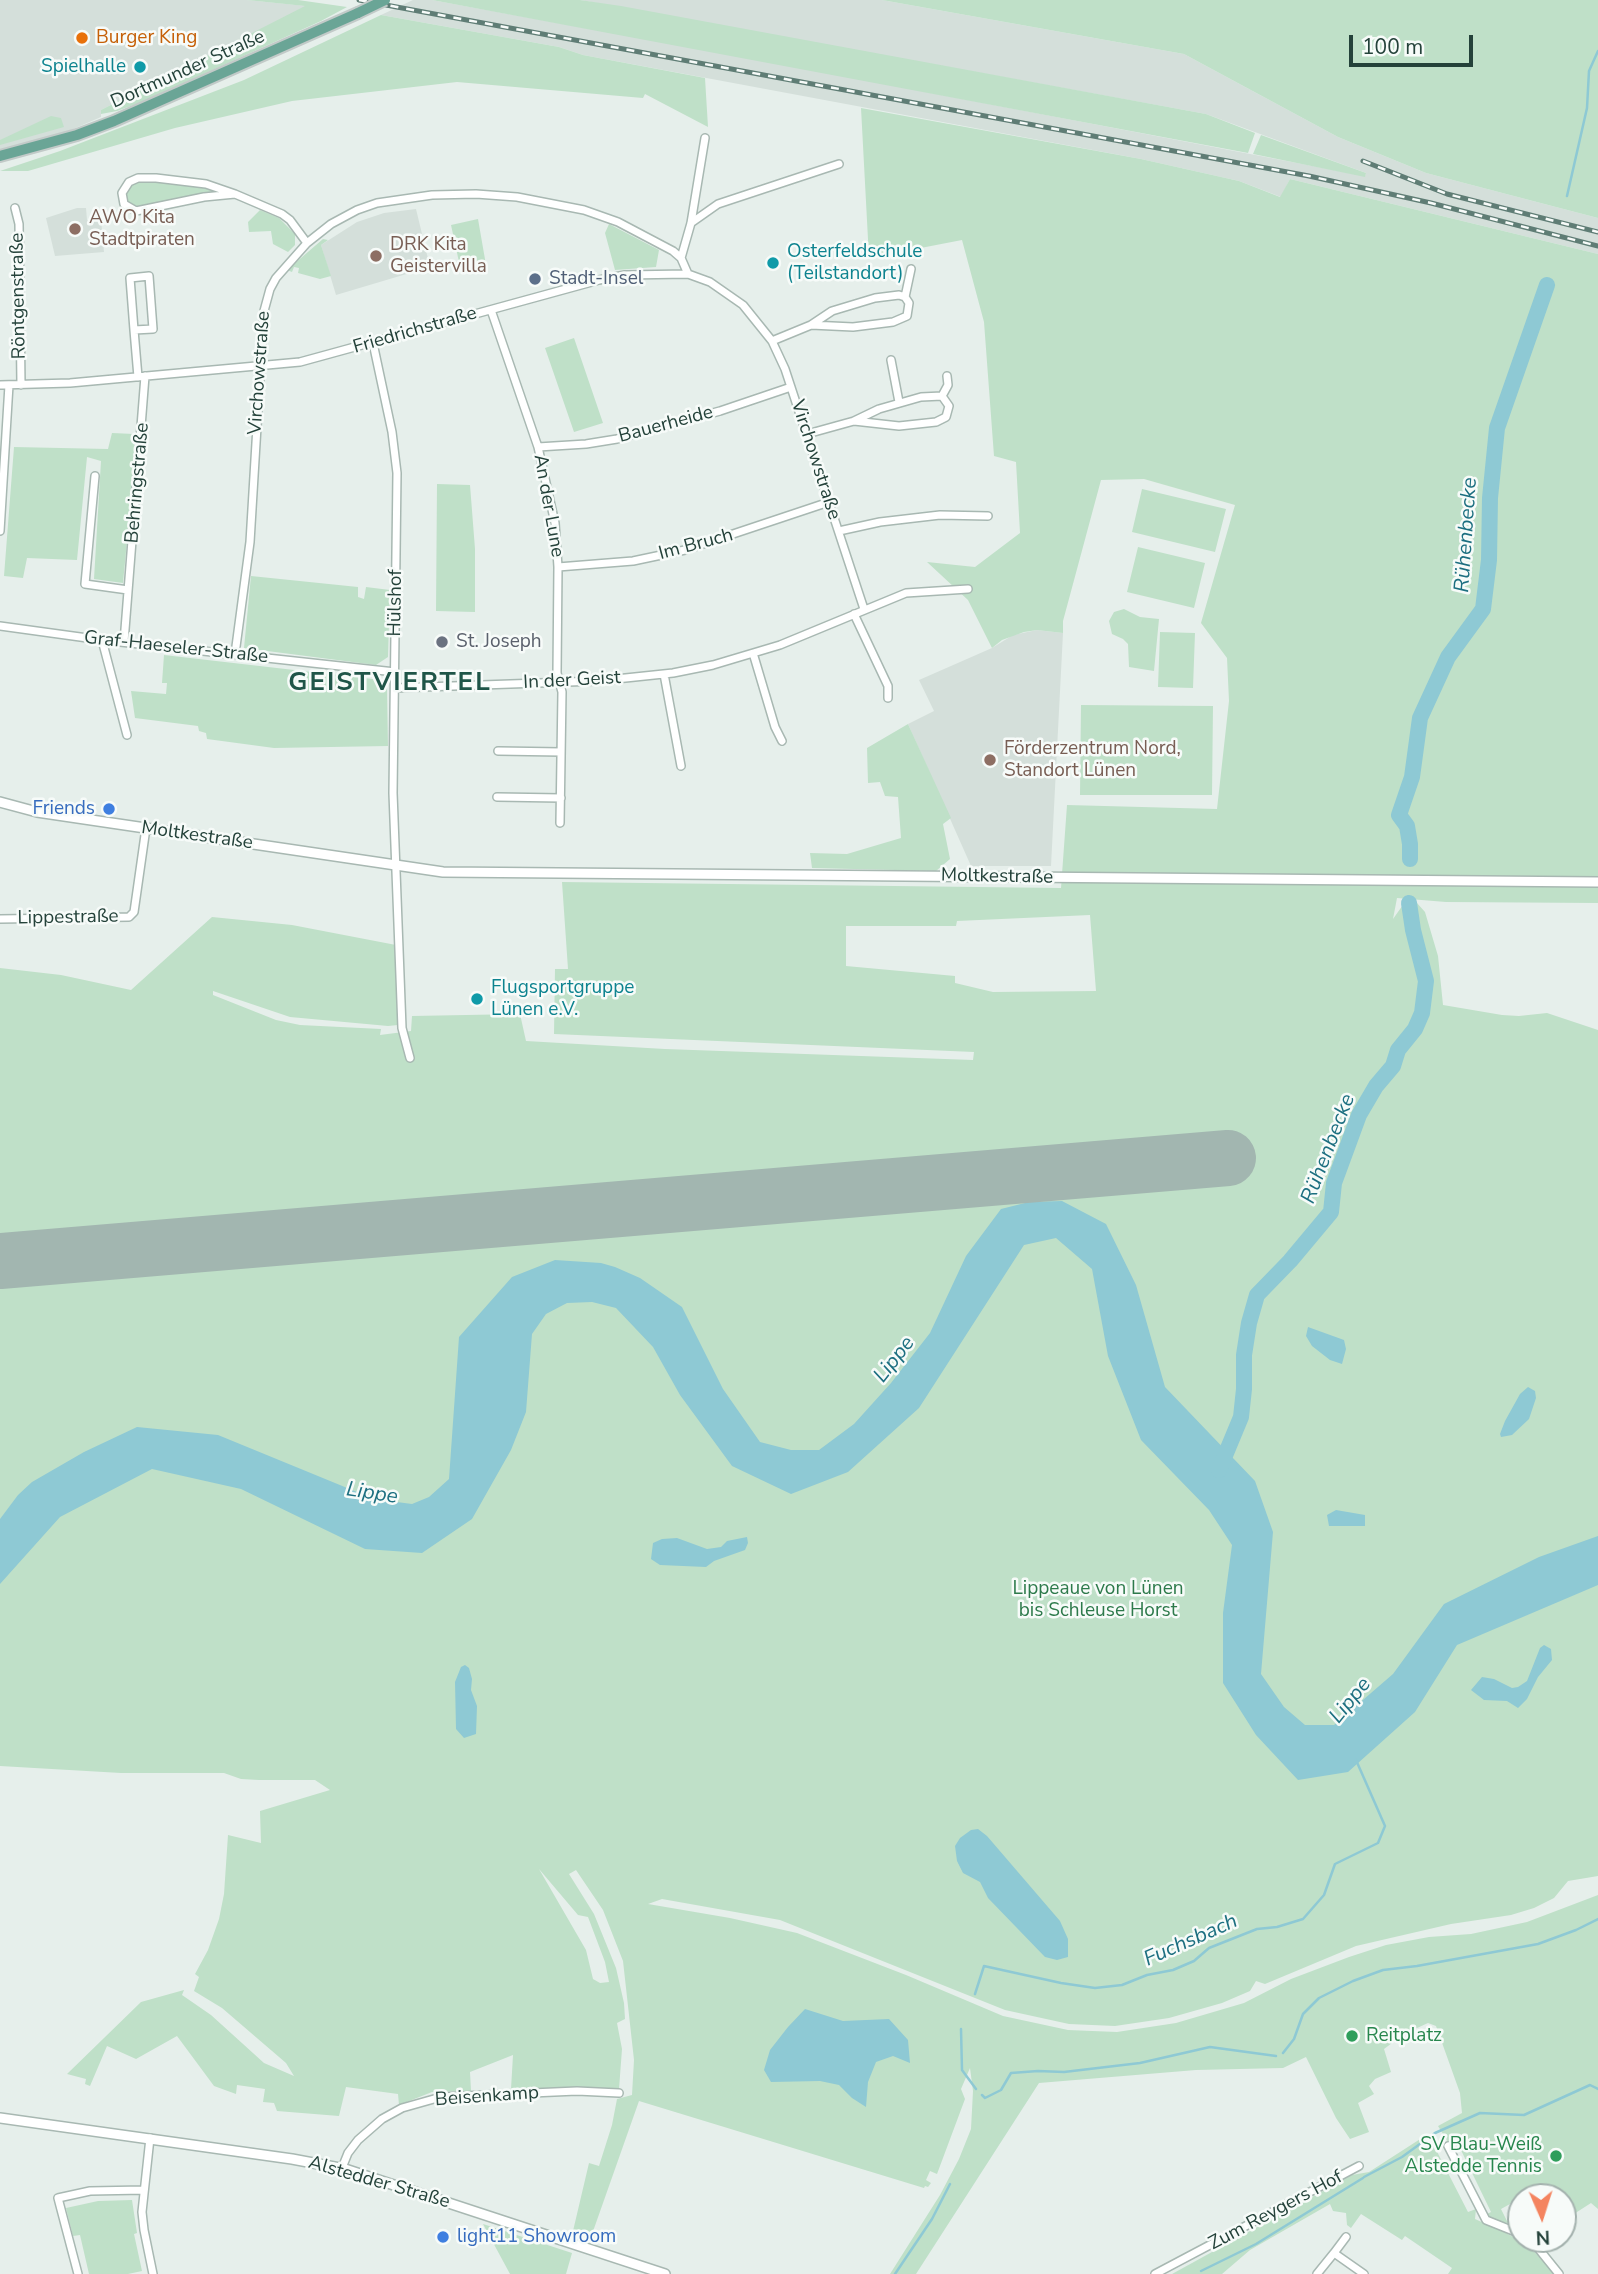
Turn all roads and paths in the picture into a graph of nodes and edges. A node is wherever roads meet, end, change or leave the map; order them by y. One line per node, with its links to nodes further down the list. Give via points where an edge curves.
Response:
1 (385, 0): 3 (main road, Dortmunder Straße, bridge, via 114,121)
2 (705, 138): 7 (street)
3 (0, 156)
4 (839, 164): 7 (street, via 718,204)
5 (234, 194): 5 (street, via 205,184 156,178 138,178 122,193 124,204 136,211); 8 (street, via 282,214)
6 (15, 208): 24 (street, Röntgenstraße, via 19,224)
7 (691, 223): 9 (street)
8 (307, 243): 9 (street, Virchowstraße, via 331,224 377,203 427,195 486,194 584,210 618,222); 19 (street, Virchowstraße, via 283,267 270,289)
9 (681, 258): 11 (street)
10 (911, 269): 12 (street)
11 (688, 274): 13 (street, Friedrichstraße, via 625,275); 16 (street, Virchowstraße, via 710,282 743,305)
12 (905, 297): 14 (street, via 875,298 832,312); 14 (street, via 909,311 893,322 853,327)
13 (491, 310): 17 (street, Friedrichstraße); 30 (street, An der Lune)
14 (811, 325): 16 (street)
15 (134, 330): 15 (street, via 130,278 149,276 153,329); 21 (street)
16 (772, 341): 25 (street, Virchowstraße)
17 (373, 343): 19 (street, Friedrichstraße, via 300,362); 47 (street, Hülshof, via 397,473)
18 (891, 360): 27 (street)
19 (260, 366): 21 (street, Friedrichstraße); 46 (street, Virchowstraße, via 250,542)
20 (947, 376): 26 (street)
21 (142, 377): 24 (street, Friedrichstraße); 39 (street, Behringstraße)
22 (0, 385): 23 (street, Friedrichstraße)
23 (9, 385): 24 (street, Friedrichstraße); 32 (street, Röntgenstraße)
24 (20, 385)
25 (791, 387): 29 (street, Virchowstraße); 30 (street, Bauerheide, via 617,439)
26 (942, 396): 27 (street); 28 (street, via 949,411 936,422 899,426)
27 (899, 402): 28 (street)
28 (854, 421): 29 (street)
29 (807, 434): 33 (street, Virchowstraße)
30 (538, 447): 37 (street, An der Lune, via 555,523)
31 (95, 476): 39 (street, via 85,584)
32 (2, 500): 35 (street, Röntgenstraße)
33 (829, 502): 36 (street, Virchowstraße); 37 (street, Im Bruch, via 685,550 633,561)
34 (988, 516): 36 (street, via 940,515)
35 (0, 531)
36 (839, 531): 40 (street, Virchowstraße)
37 (558, 567): 49 (street, An der Lune)
38 (968, 589): 40 (street, In der Geist, via 906,593)
39 (128, 590): 44 (street, Behringstraße)
40 (864, 609): 41 (street, In der Geist)
41 (854, 614): 45 (street, In der Geist); 51 (street, via 888,686)
42 (0, 626): 43 (street, Graf-Haeseler-Straße)
43 (102, 640): 44 (street, Graf-Haeseler-Straße); 52 (street)
44 (124, 642): 46 (street, Graf-Haeseler-Straße)
45 (753, 653): 48 (street, In der Geist); 53 (street)
46 (235, 654): 47 (street, Graf-Haeseler-Straße)
47 (395, 672): 50 (street, Hülshof)
48 (664, 674): 49 (street, In der Geist); 56 (street)
49 (560, 682): 50 (street, In der Geist); 55 (street, An der Lune)
50 (395, 688): 62 (street, Hülshof)
51 (888, 698)
52 (127, 735)
53 (782, 741)
54 (498, 751): 55 (street)
55 (561, 752): 58 (street, An der Lune)
56 (681, 766)
57 (497, 797): 58 (street)
58 (561, 798): 60 (street, An der Lune)
59 (0, 802): 61 (street, Moltkestraße)
60 (560, 823)
61 (146, 828): 62 (street, Moltkestraße); 64 (street, Lippestraße, via 132,915)
62 (396, 866): 63 (street, Moltkestraße, via 443,872); 65 (street, via 402,1028)
63 (1598, 882)
64 (0, 919)
65 (410, 1058)
66 (619, 2092): 71 (street, Beisenkamp, via 441,2097 382,2119 358,2140)
67 (0, 2118): 68 (street, Alstedder Straße)
68 (150, 2138): 71 (street, Alstedder Straße); 72 (street)
69 (1448, 2146): 73 (street, via 1486,2220)
70 (1359, 2166): 80 (street, Zum Reygers Hof)
71 (342, 2168): 79 (street, Alstedder Straße)
72 (144, 2190): 77 (street, via 90,2191 58,2198); 78 (street, via 144,2230)
73 (1507, 2228)
74 (1346, 2236): 75 (street)
75 (1334, 2253): 81 (street); 82 (street)
76 (1540, 2253): 83 (street)
77 (78, 2274)
78 (153, 2274)
79 (665, 2274)
80 (1155, 2274)
81 (1317, 2274)
82 (1364, 2274)
83 (1559, 2274)

